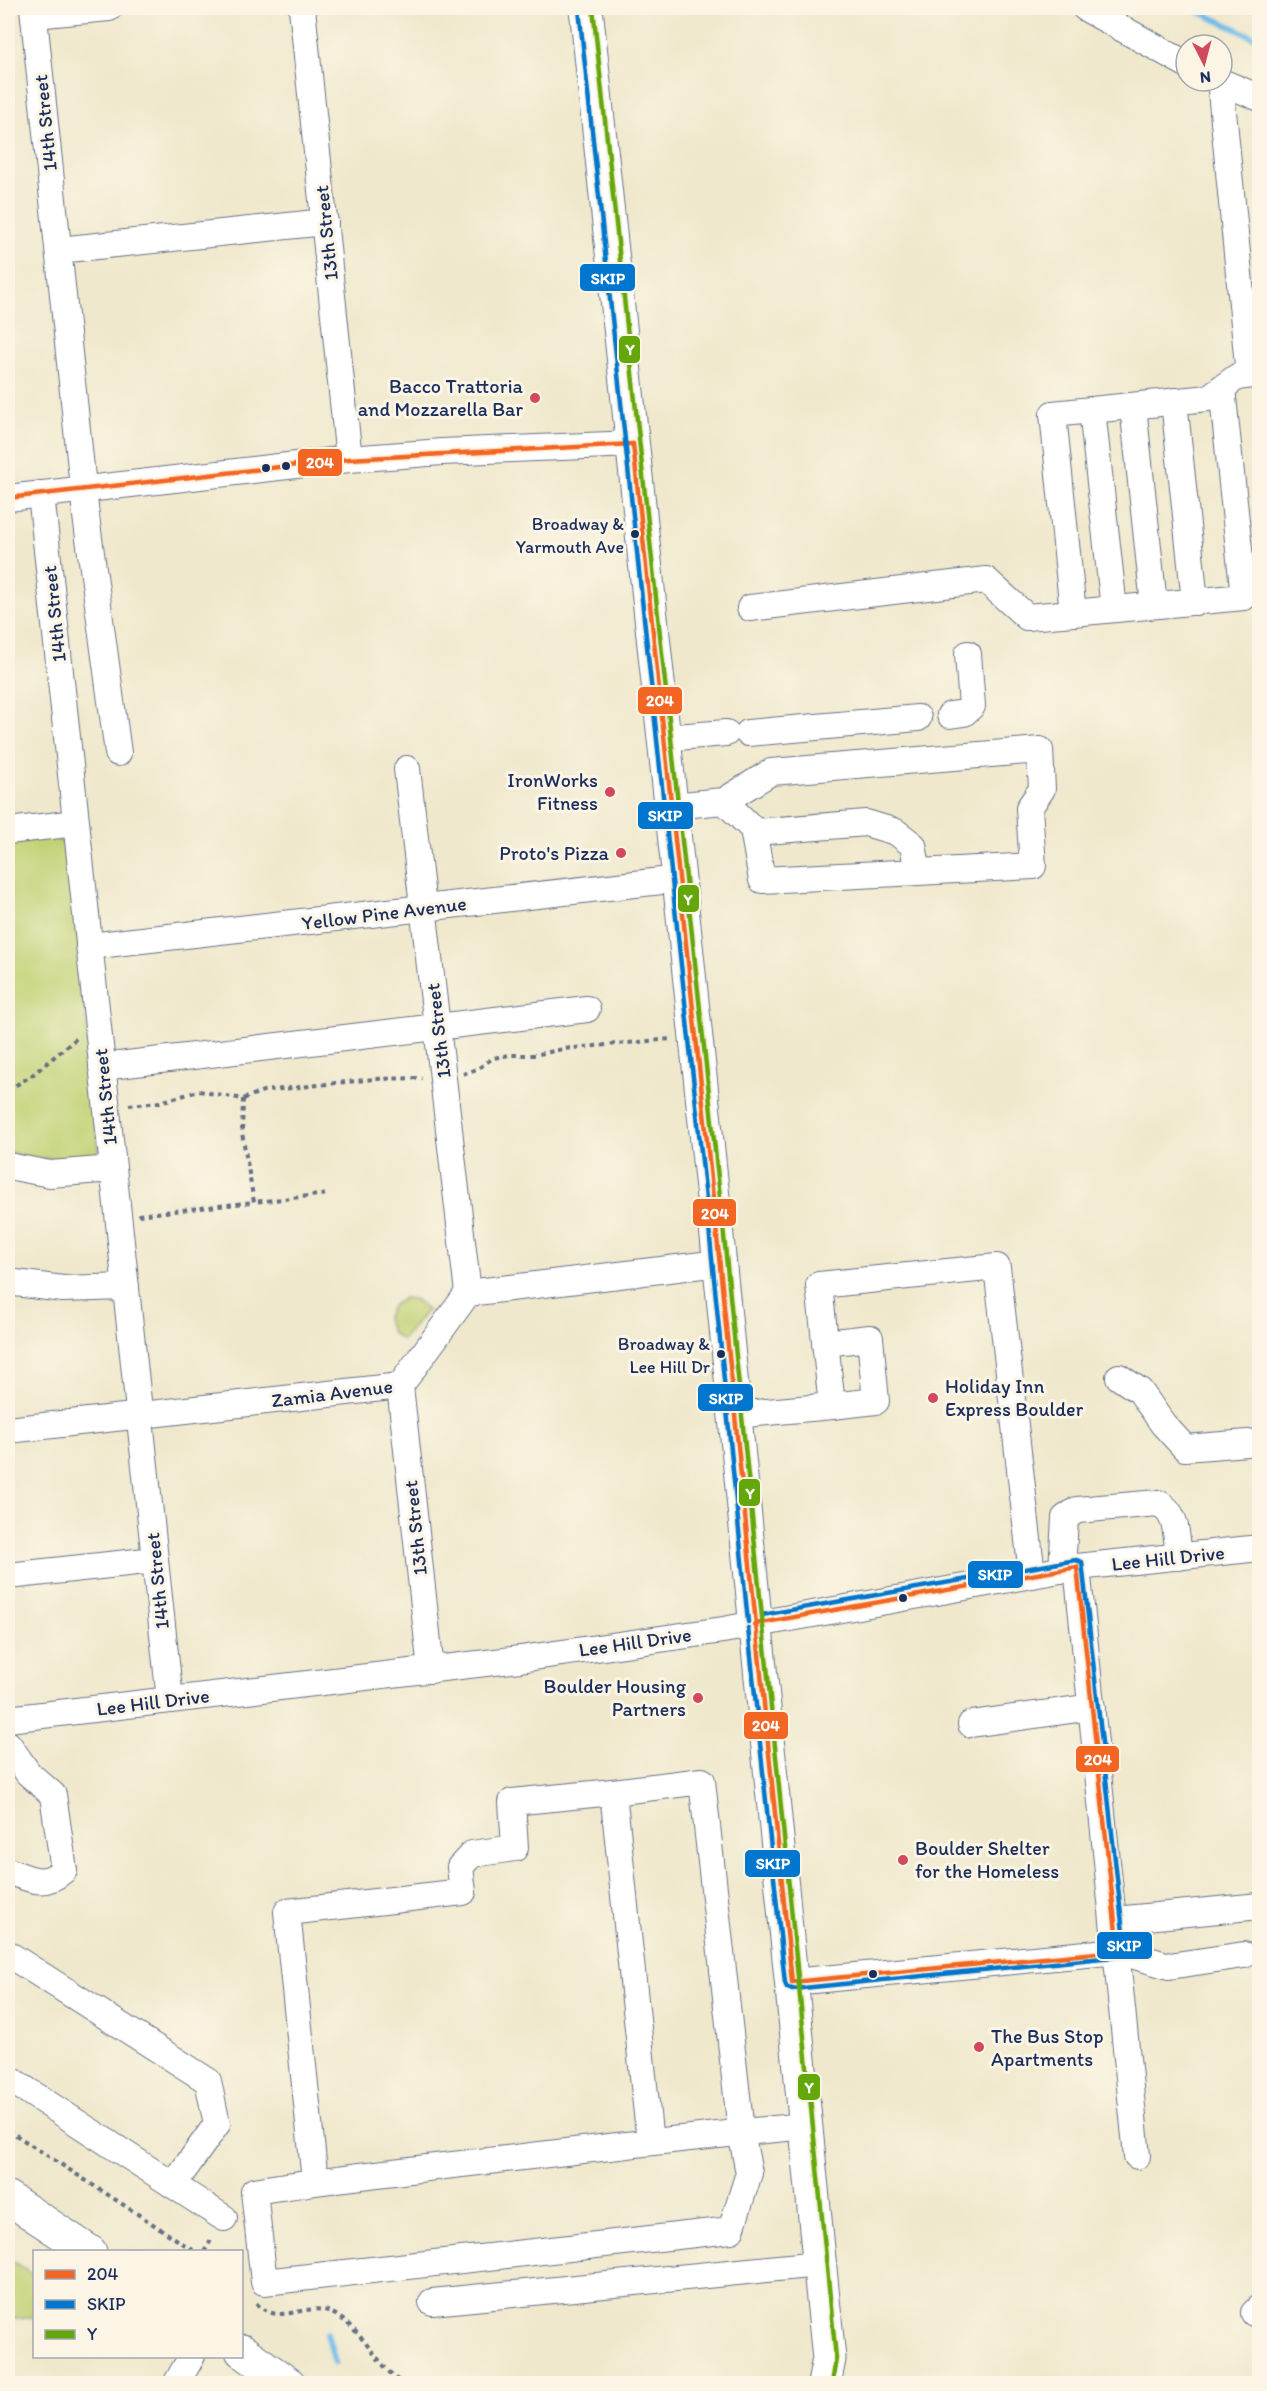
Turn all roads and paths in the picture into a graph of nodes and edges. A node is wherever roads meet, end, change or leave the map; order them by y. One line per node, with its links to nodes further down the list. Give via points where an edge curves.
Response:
1 (109, 8): 5 (street)
2 (302, 8): 10 (street, 13th Street)
3 (586, 8): 17 (main road)
4 (1085, 8): 6 (street)
5 (33, 11): 11 (street, 14th Street)
6 (1174, 57)
7 (1234, 87): 9 (street)
8 (1221, 93): 12 (street)
9 (1260, 98)
10 (325, 222): 11 (street); 18 (street, 13th Street)
11 (59, 250): 19 (street, 14th Street)
12 (1254, 374): 13 (street, via 1237,377)
13 (1222, 388): 14 (street, via 1208,398); 22 (street, via 1244,597)
14 (1174, 401): 15 (street); 22 (street)
15 (1133, 406): 16 (street); 23 (street)
16 (1092, 410): 25 (street); 26 (street, via 1053,414)
17 (633, 444): 18 (street); 30 (main road)
18 (350, 459): 19 (street)
19 (85, 489): 20 (street); 31 (street, 14th Street, via 90,555)
20 (41, 494): 21 (street); 35 (street, 14th Street)
21 (8, 498)
22 (1195, 602): 23 (street)
23 (1154, 605): 25 (street)
24 (750, 608): 26 (street, via 986,580 1027,617)
25 (1114, 609): 26 (street)
26 (1072, 613)
27 (968, 654): 28 (street, via 972,706)
28 (950, 715)
29 (918, 718): 30 (street)
30 (664, 738): 34 (main road)
31 (118, 753)
32 (407, 769): 40 (street, 13th Street)
33 (724, 801): 34 (street); 37 (street); 38 (street, via 771,772 1040,750 1042,789 1029,808 1033,866)
34 (671, 806): 39 (main road)
35 (76, 823): 36 (street); 41 (street, 14th Street)
36 (8, 831)
37 (754, 832): 38 (street, via 866,823 896,832 913,845); 38 (street, via 762,880)
38 (918, 872)
39 (679, 879): 40 (street, Yellow Pine Avenue); 56 (main road)
40 (423, 908): 41 (street, Yellow Pine Avenue); 43 (street, 13th Street)
41 (89, 946): 46 (street, 14th Street)
42 (587, 1009): 43 (street)
43 (437, 1026): 46 (street); 47 (street, 13th Street)
44 (78, 1038): 48 (path, via 32,1076)
45 (672, 1038): 47 (path, via 509,1055 493,1058 467,1073)
46 (102, 1066): 50 (street, 14th Street)
47 (443, 1077): 49 (path, via 374,1079 263,1091); 59 (street, 13th Street)
48 (8, 1090)
49 (243, 1099): 50 (path, via 199,1091 160,1102); 54 (path, via 242,1133)
50 (107, 1108): 52 (street, 14th Street)
51 (8, 1166): 52 (street, via 50,1174)
52 (113, 1169): 55 (street, 14th Street)
53 (329, 1194): 54 (path)
54 (254, 1202): 55 (path)
55 (118, 1218): 58 (street, 14th Street)
56 (718, 1263): 59 (street); 64 (main road)
57 (8, 1282): 58 (street, via 63,1289)
58 (126, 1287): 65 (street, 14th Street)
59 (468, 1293): 62 (street, Zamia Avenue)
60 (825, 1343): 63 (street); 63 (street, via 870,1338 876,1401); 72 (street, via 819,1285 997,1267)
61 (1119, 1377): 67 (street, via 1140,1391 1185,1448)
62 (400, 1386): 65 (street, Zamia Avenue); 75 (street, 13th Street)
63 (832, 1406): 64 (street)
64 (735, 1415): 74 (main road)
65 (139, 1416): 66 (street, Zamia Avenue); 70 (street, 14th Street)
66 (8, 1430)
67 (1260, 1442)
68 (1260, 1548): 69 (street, Lee Hill Drive)
69 (1179, 1557): 71 (street, Lee Hill Drive); 71 (street, via 1174,1518 1166,1506 1158,1503 1077,1510 1065,1518)
70 (155, 1560): 73 (street); 76 (street, 14th Street)
71 (1069, 1569): 72 (street, Lee Hill Drive); 77 (street)
72 (1032, 1575): 74 (street, Lee Hill Drive)
73 (8, 1576)
74 (756, 1624): 75 (street, Lee Hill Drive); 88 (main road)
75 (431, 1670): 76 (street, Lee Hill Drive)
76 (170, 1700): 78 (street, Lee Hill Drive)
77 (1092, 1707): 79 (street); 84 (street)
78 (8, 1719)
79 (971, 1725)
80 (8, 1744): 82 (street, via 28,1773 53,1795 64,1870 47,1881)
81 (613, 1792): 92 (street, via 702,1781); 93 (street); 95 (street, via 512,1802 515,1848 472,1854 460,1867 463,1892 287,1912)
82 (8, 1871)
83 (1260, 1906): 84 (street)
84 (1115, 1920): 85 (street)
85 (1118, 1951): 87 (street, via 1168,1966); 88 (street); 94 (street)
86 (8, 1954): 96 (street, via 208,2081 217,2124)
87 (1244, 1955)
88 (792, 1982): 90 (main road)
89 (8, 2078): 96 (street)
90 (805, 2126): 92 (street); 101 (main road)
91 (8, 2130): 100 (path)
92 (741, 2132): 93 (street); 95 (street, via 749,2173 731,2230 264,2282 254,2191)
93 (650, 2142): 95 (street)
94 (1137, 2156)
95 (315, 2181)
96 (173, 2184): 98 (street)
97 (8, 2198): 99 (main road)
98 (224, 2218)
99 (87, 2250)
100 (193, 2250)
101 (819, 2264): 103 (street); 106 (main road)
102 (250, 2295): 109 (path, via 269,2313 284,2316 315,2309 341,2318)
103 (432, 2302)
104 (243, 2353): 108 (main road)
105 (191, 2358): 107 (street)
106 (833, 2375)
107 (176, 2384)
108 (289, 2384)
109 (403, 2384)

